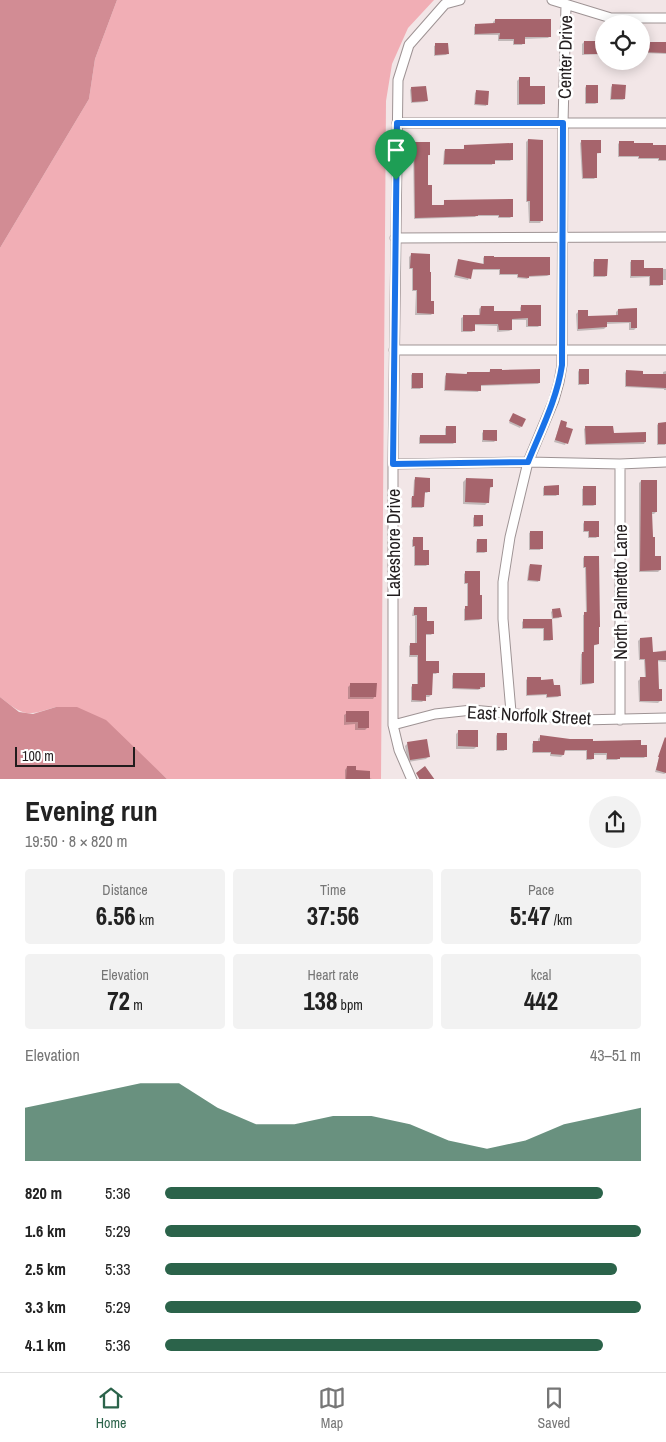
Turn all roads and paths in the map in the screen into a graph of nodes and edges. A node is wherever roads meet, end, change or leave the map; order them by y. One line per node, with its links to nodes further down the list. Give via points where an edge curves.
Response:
1 (460, 0): 5 (street, Lakeshore Drive, via 445,4 409,45 398,80)
2 (552, 0): 3 (street)
3 (566, 5): 4 (street, via 612,18); 6 (street, Center Drive)
4 (666, 18)
5 (397, 123): 6 (street); 10 (street, Lakeshore Drive)
6 (563, 123): 7 (street); 8 (street, Center Drive)
7 (666, 123)
8 (562, 237): 9 (street); 10 (street); 11 (street, Center Drive)
9 (666, 237)
10 (395, 238): 12 (street, Lakeshore Drive)
11 (562, 349): 12 (street); 13 (street); 14 (street, Center Drive, via 554,400)
12 (394, 350): 16 (street, Lakeshore Drive)
13 (666, 350)
14 (528, 462): 16 (street); 17 (street); 18 (street, Center Drive, via 510,536 503,582)
15 (666, 462): 17 (street)
16 (393, 464): 21 (street, Lakeshore Drive)
17 (620, 464): 20 (street, North Palmetto Lane)
18 (510, 712): 20 (street, East Norfolk Street, via 552,718); 21 (street, East Norfolk Street, via 472,710 435,714)
19 (666, 718): 20 (street, East Norfolk Street)
20 (620, 720)
21 (393, 725): 22 (street, Lakeshore Drive)
22 (412, 779)

